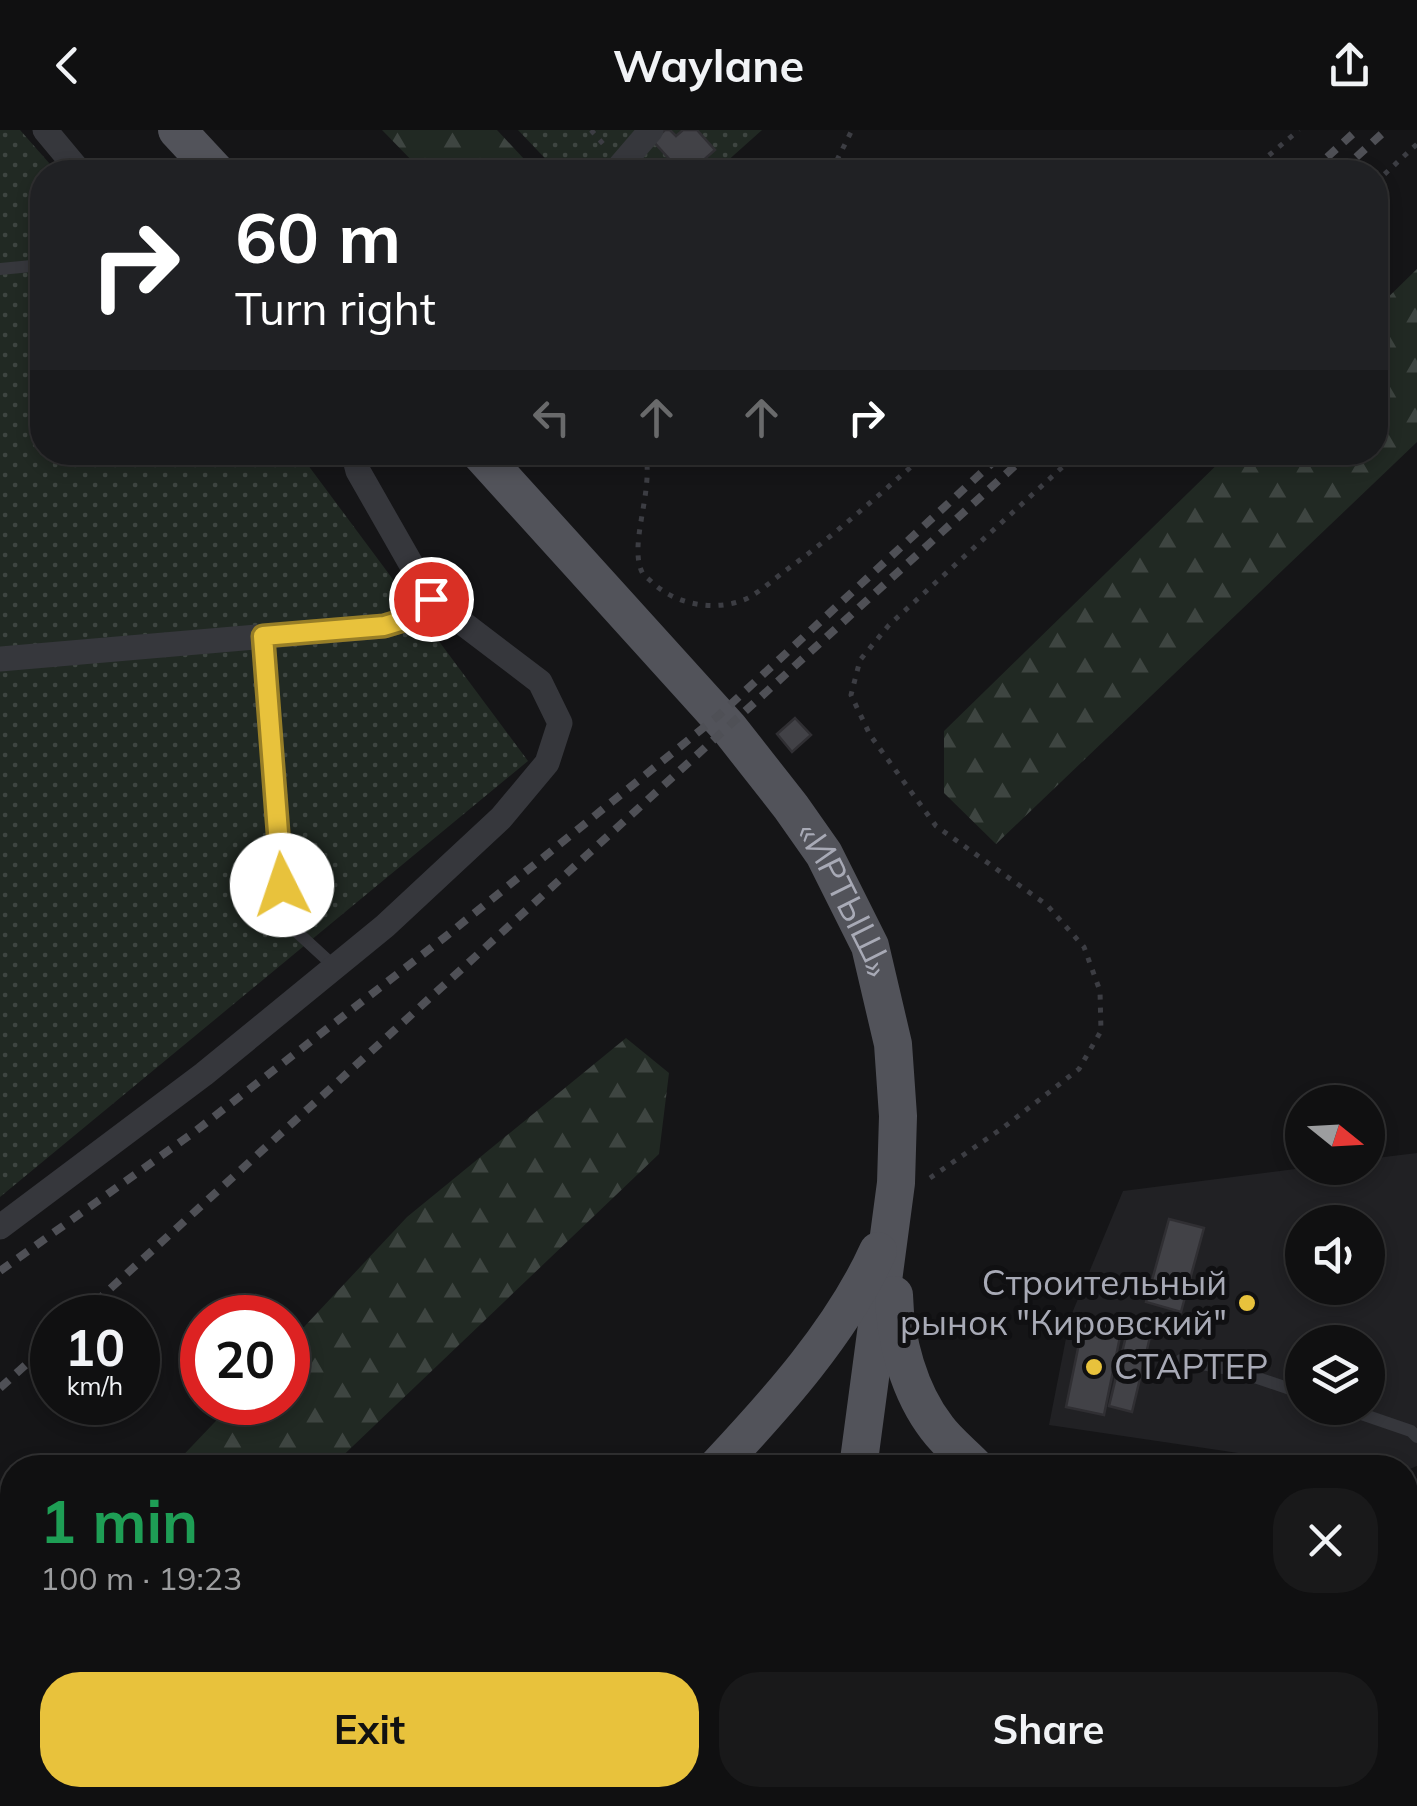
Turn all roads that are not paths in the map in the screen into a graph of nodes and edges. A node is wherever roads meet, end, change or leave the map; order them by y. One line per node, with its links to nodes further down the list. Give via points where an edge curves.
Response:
1 (45, 130): 4 (street)
2 (176, 130): 5 (main road)
3 (651, 130): 6 (street)
4 (70, 160)
5 (205, 160)
6 (623, 160)
7 (30, 266): 8 (lane)
8 (0, 269)
9 (356, 465): 11 (street)
10 (490, 465): 15 (main road, «ИРТЫШ», via 728,728 824,854 870,946 894,1044 898,1116)
11 (431, 599): 12 (street, via 384,626); 14 (street, via 540,682 560,723 547,763 501,818)
12 (263, 636): 13 (street); 14 (lane, via 282,885 298,933)
13 (0, 659)
14 (336, 967): 16 (street)
15 (891, 1221): 21 (main road, via 863,1284); 22 (main road, «ИРТЫШ»); 23 (main road, via 895,1320 912,1383 937,1428)
16 (0, 1227)
17 (1181, 1360): 18 (lane)
18 (1285, 1387)
19 (1385, 1422): 20 (lane)
20 (1417, 1437)
21 (728, 1455)
22 (860, 1455)
23 (963, 1455)

